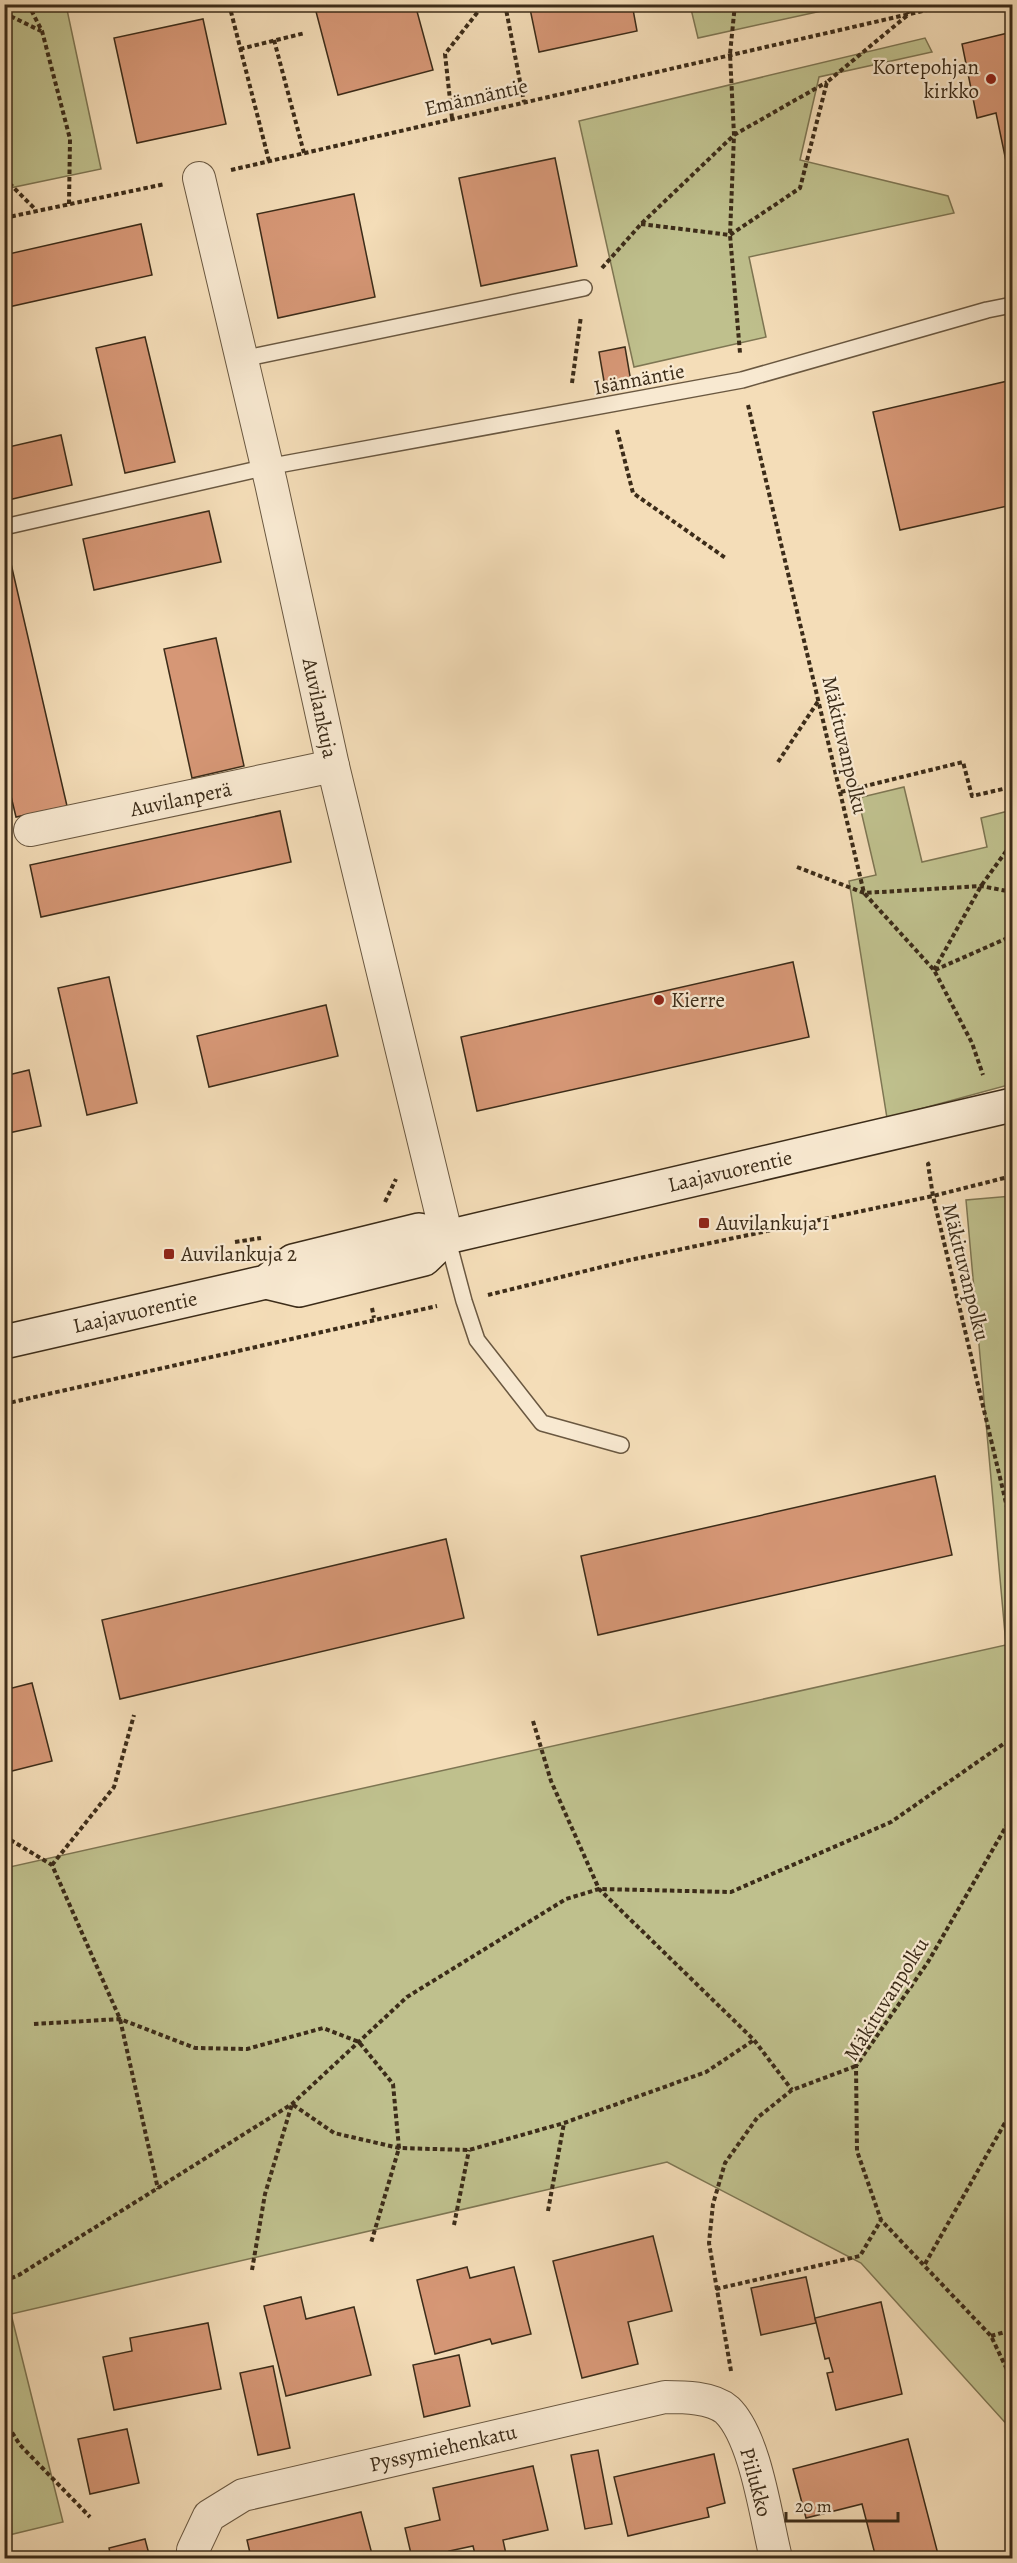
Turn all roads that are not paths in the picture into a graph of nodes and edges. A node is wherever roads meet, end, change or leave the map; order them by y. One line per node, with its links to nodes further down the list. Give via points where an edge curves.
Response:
1 (199, 178): 4 (street, Auvilankuja)
2 (584, 288): 4 (lane)
3 (1012, 305): 5 (lane, Isännäntie, via 742,381)
4 (242, 359): 5 (street, Auvilankuja)
5 (267, 467): 6 (lane, Isännäntie); 7 (street, Auvilankuja)
6 (4, 527)
7 (333, 766): 8 (street, Auvilanperä); 10 (street, Auvilankuja)
8 (30, 830)
9 (1012, 1105): 10 (main road, Laajavuorentie)
10 (447, 1237): 11 (main road, Laajavuorentie, via 419,1230 293,1261 266,1282); 12 (lane, via 477,1340 542,1423)
11 (4, 1342)
12 (621, 1445)
13 (726, 2410): 14 (street, Pyssymiehenkatu, via 696,2397 664,2397 243,2495 209,2516 193,2550); 15 (street, Piilukko, via 749,2445)
14 (193, 2559)
15 (776, 2559)

